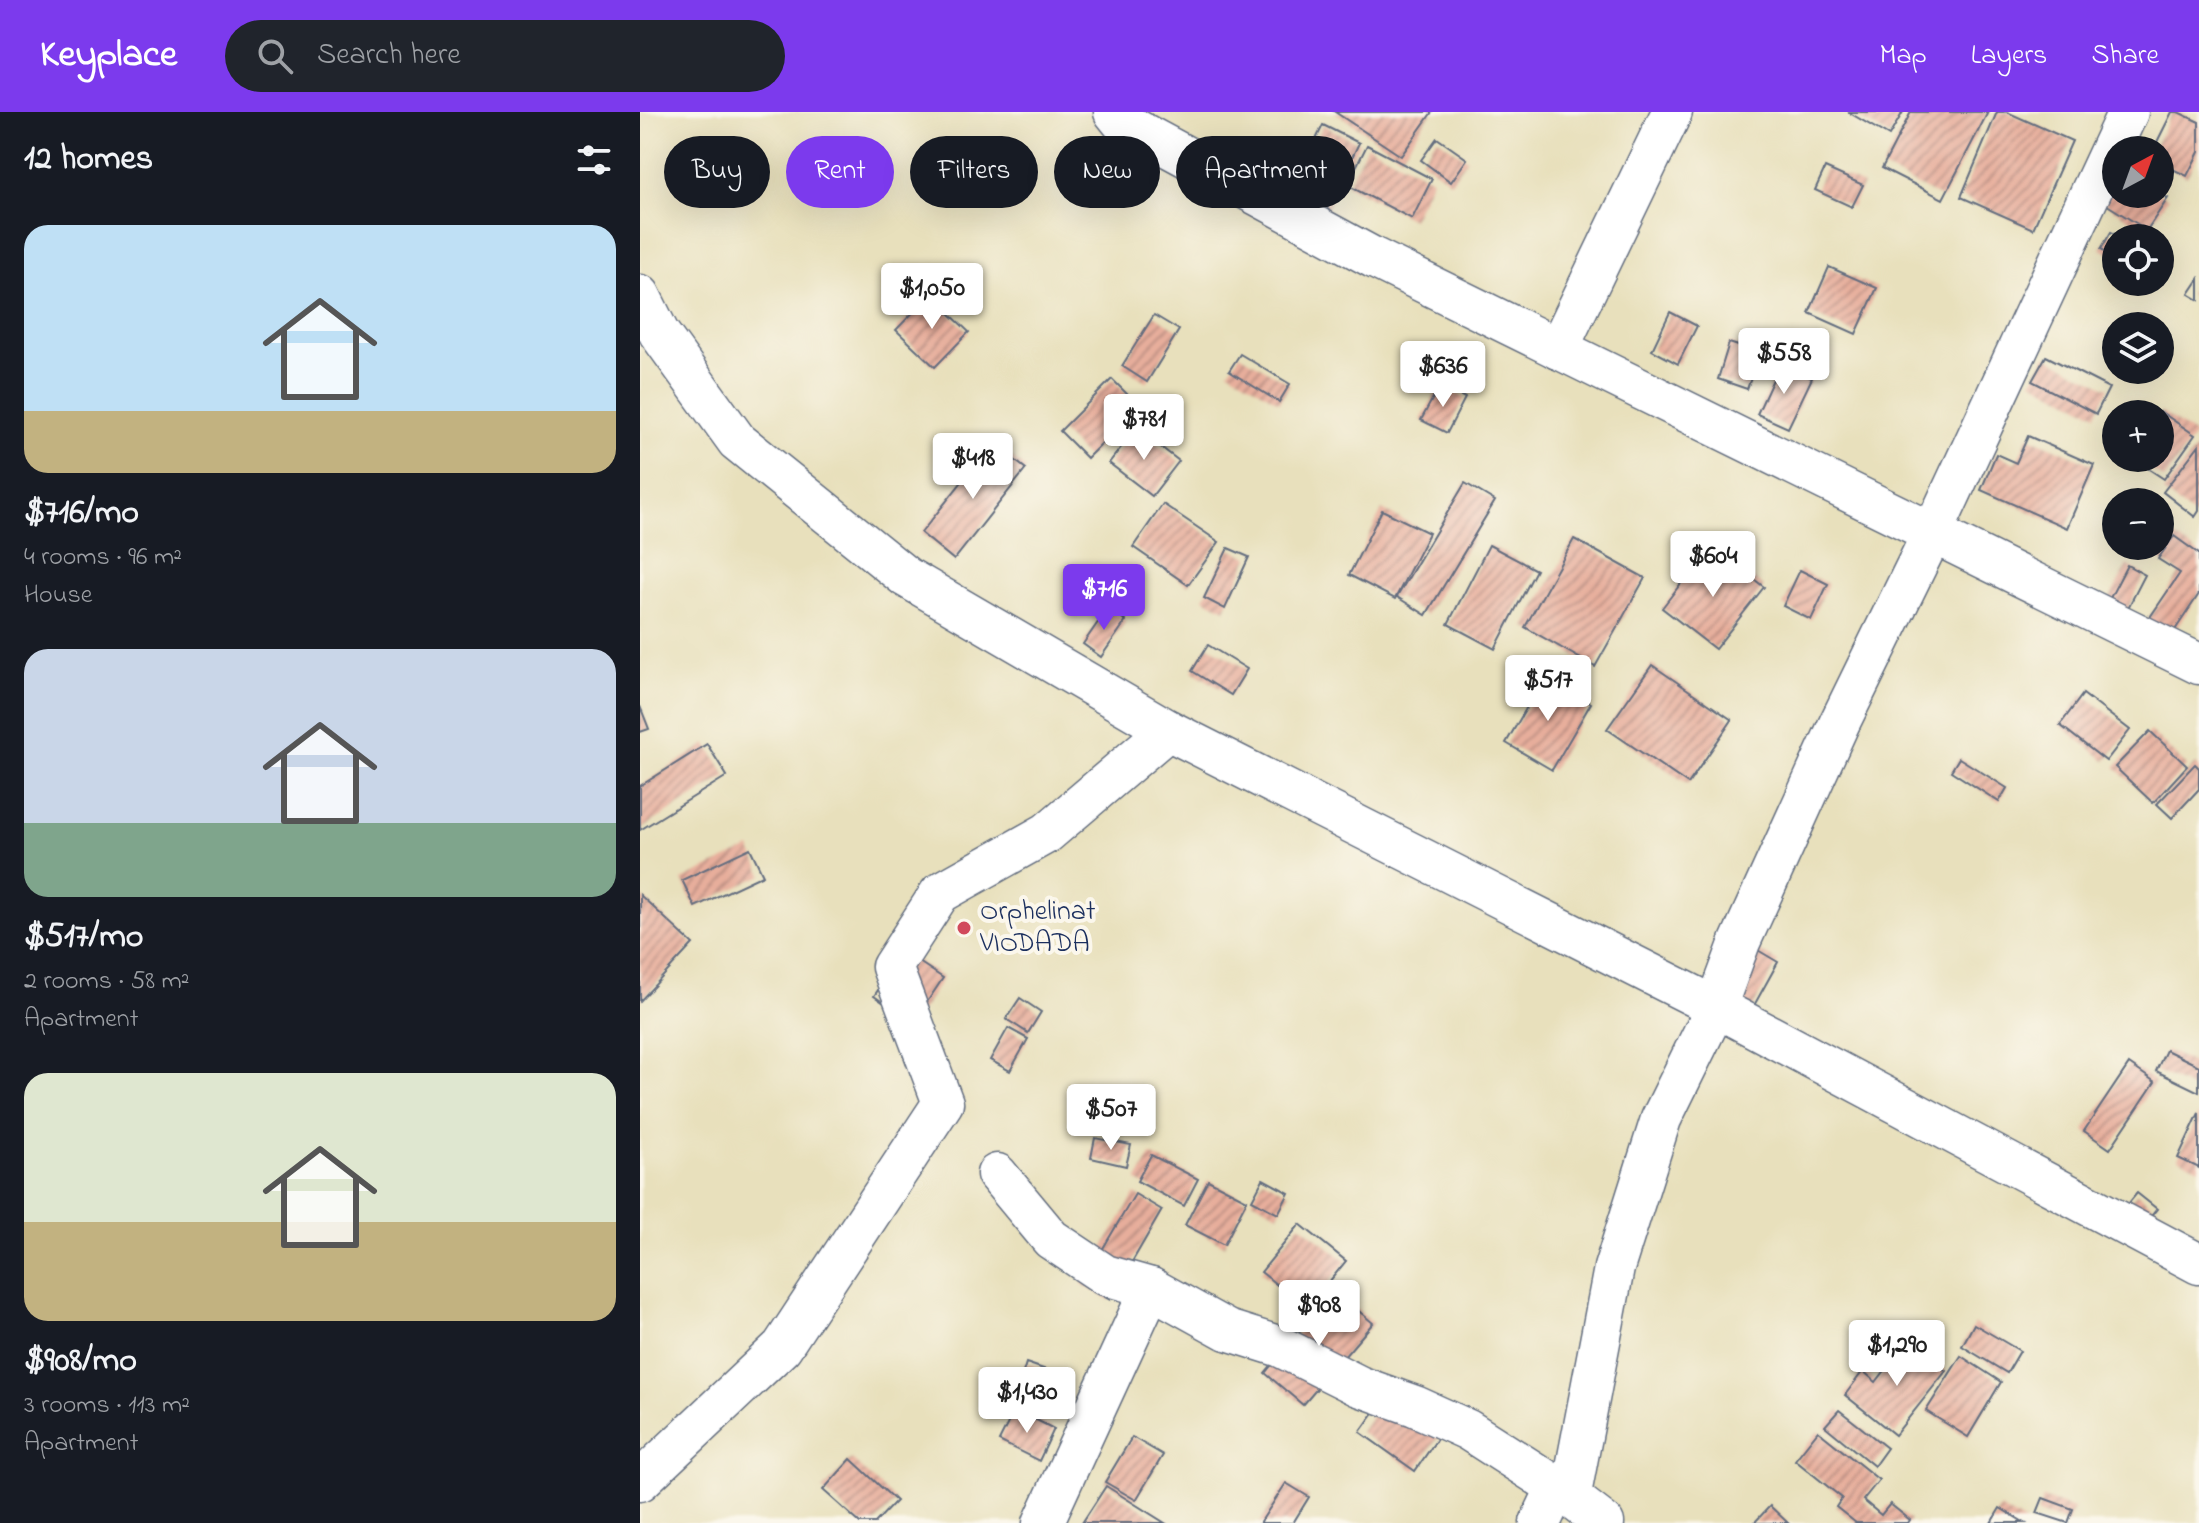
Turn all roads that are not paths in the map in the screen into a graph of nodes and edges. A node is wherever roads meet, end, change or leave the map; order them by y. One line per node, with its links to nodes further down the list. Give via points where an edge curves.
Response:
1 (1114, 112): 5 (street, via 1122,122 1360,251)
2 (1672, 112): 5 (street)
3 (2119, 115): 6 (street)
4 (640, 295): 8 (street, via 659,333 737,441 906,577)
5 (1558, 349): 6 (street)
6 (1933, 532): 7 (street); 9 (street, via 1839,724)
7 (2199, 664)
8 (1168, 730): 9 (street); 13 (street, via 1047,833 940,893 892,967 943,1103 782,1347)
9 (1716, 1007): 11 (street); 14 (street, via 1661,1119 1614,1268 1571,1494)
10 (997, 1174): 12 (street, via 1051,1239 1105,1275)
11 (2199, 1264)
12 (1151, 1288): 14 (street, via 1227,1330 1281,1347 1359,1386 1468,1430); 15 (street)
13 (640, 1481)
14 (1557, 1487): 16 (street); 17 (street)
15 (1043, 1523)
16 (1540, 1523)
17 (1604, 1523)

